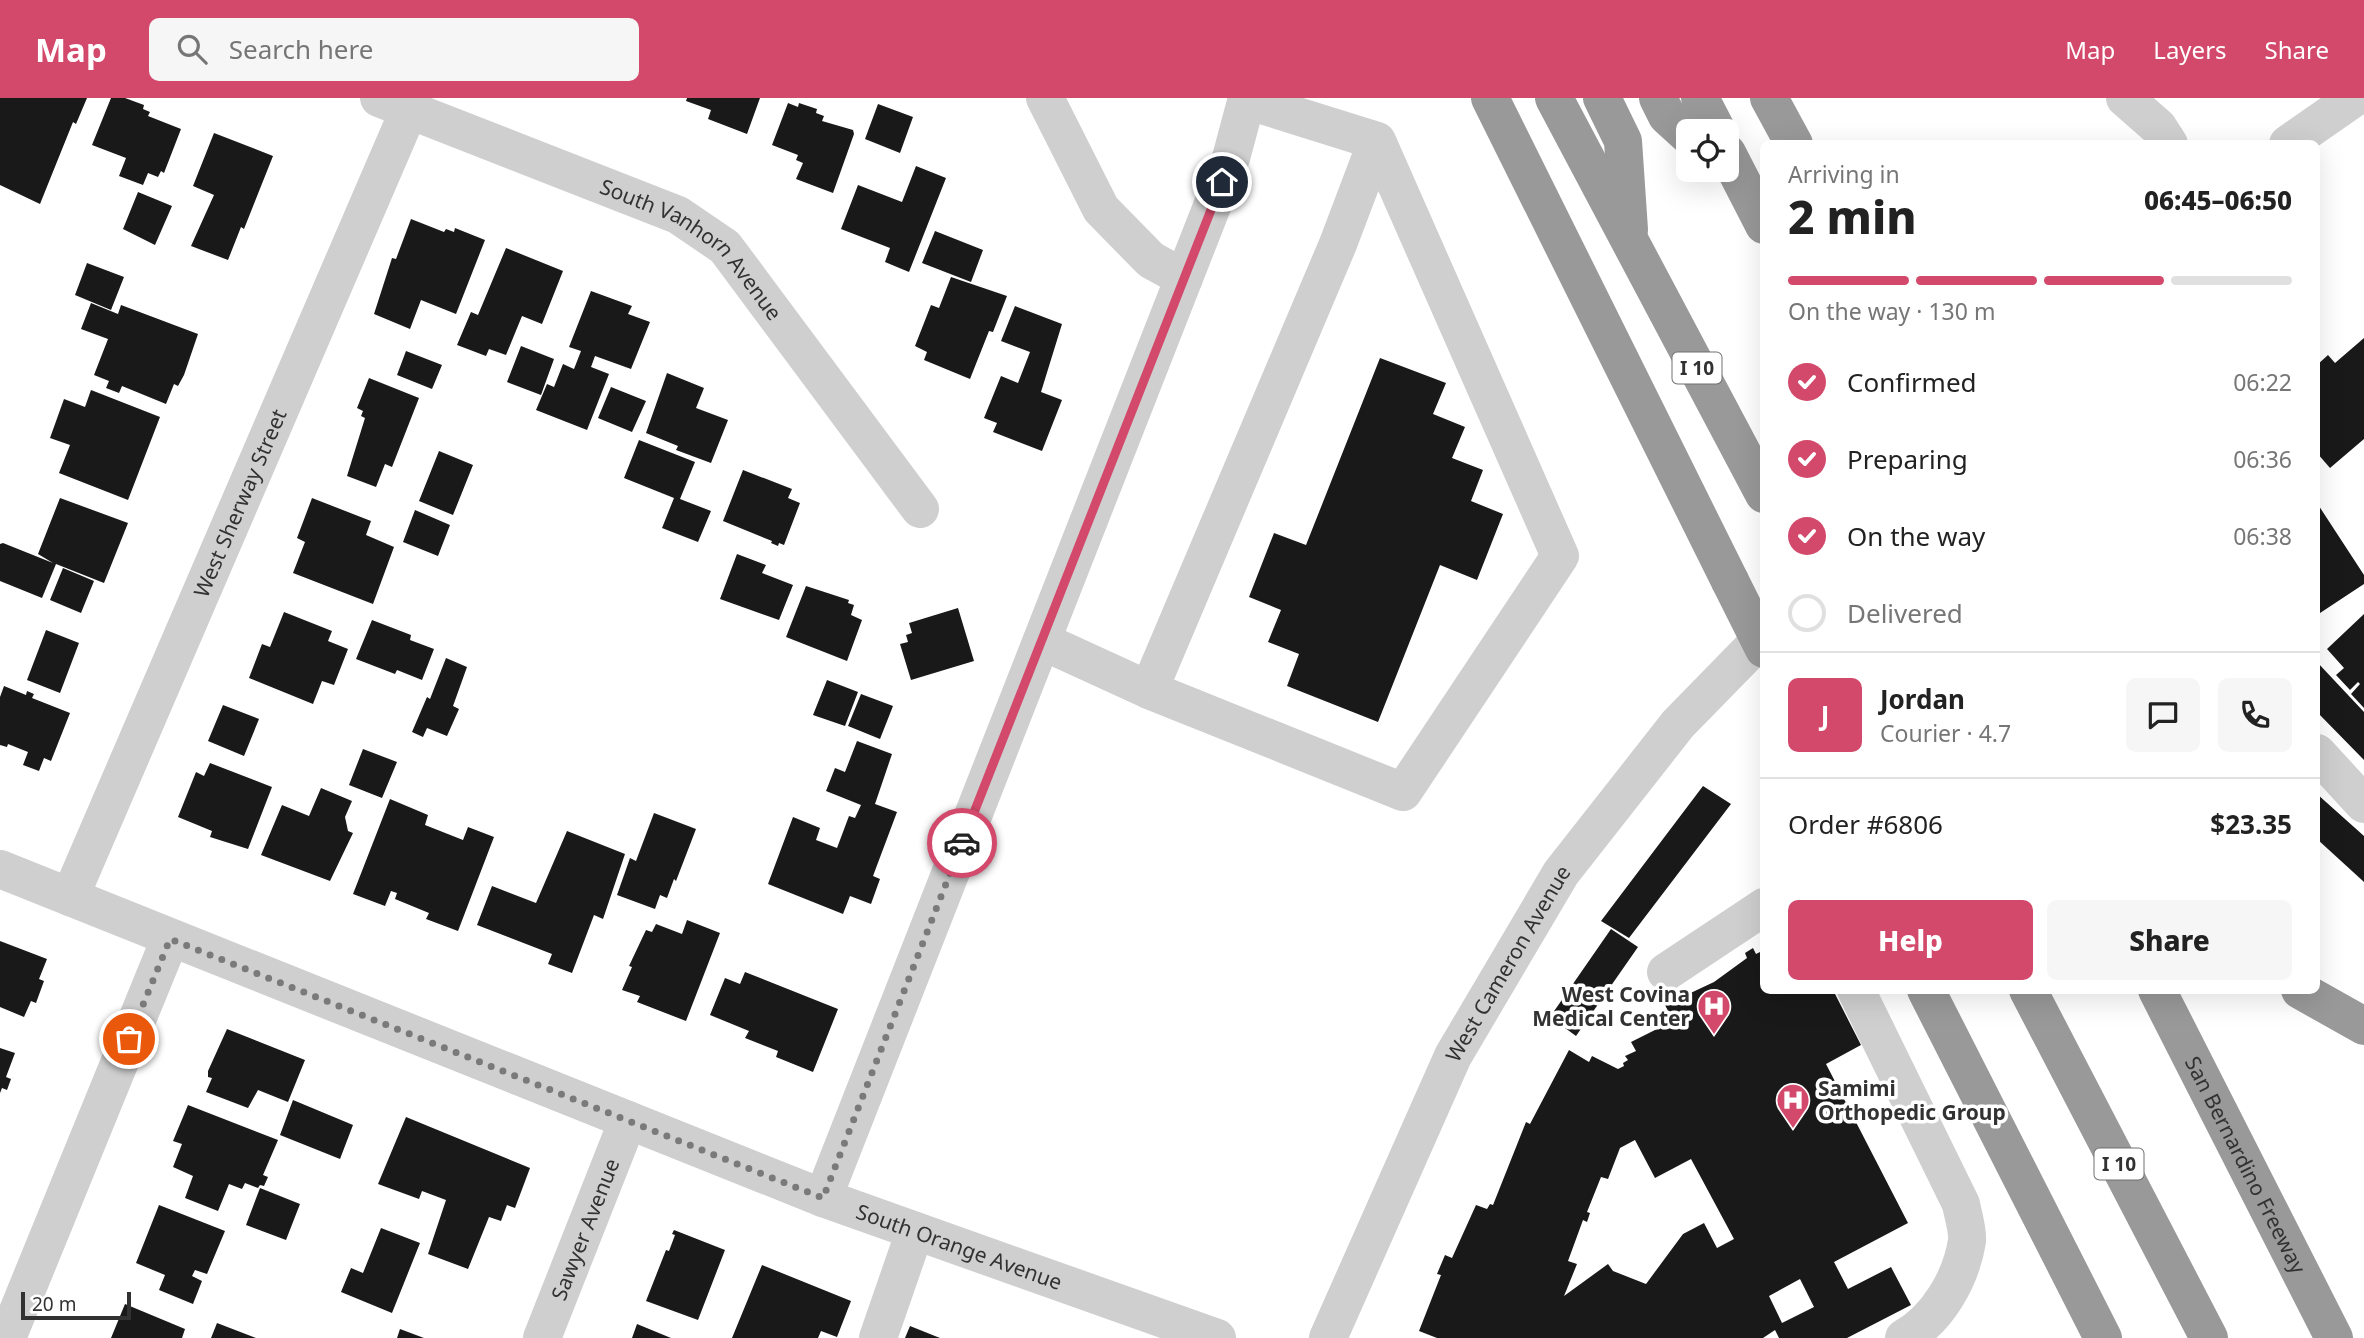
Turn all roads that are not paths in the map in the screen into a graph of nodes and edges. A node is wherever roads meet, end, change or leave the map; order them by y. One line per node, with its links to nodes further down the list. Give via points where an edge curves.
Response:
1 (1045, 98): 21 (street, via 1101,209 1151,260)
2 (1490, 98): 26 (highway, bridge)
3 (1554, 98): 20 (highway, I 10)
4 (1602, 98): 20 (highway, via 1623,141)
5 (1658, 98): 13 (highway)
6 (1700, 98): 12 (highway)
7 (1769, 98): 14 (highway)
8 (2125, 98): 15 (street)
9 (2354, 98): 16 (street)
10 (1247, 99): 17 (street); 21 (street, via 1231,158)
11 (394, 104): 23 (street, South Vanhorn Avenue, via 678,215 725,247); 31 (street, West Sherway Street)
12 (1711, 119)
13 (1676, 124)
14 (1792, 140)
15 (2166, 140)
16 (2294, 140)
17 (1377, 141): 27 (street); 27 (street, via 1559,556 1403,792)
18 (1739, 181): 19 (highway)
19 (1760, 218)
20 (1630, 243): 22 (highway, I 10)
21 (1184, 278): 25 (street)
22 (1760, 487)
23 (920, 509)
24 (1760, 640): 49 (street, West Cameron Avenue, via 1678,724 1561,873 1452,1056)
25 (1042, 641): 27 (street); 42 (street)
26 (1760, 641)
27 (1149, 690)
28 (2320, 756): 29 (street)
29 (2364, 804)
30 (0, 869): 31 (street, South Orange Avenue)
31 (70, 897): 33 (street, South Orange Avenue)
32 (1760, 910): 34 (street)
33 (170, 939): 41 (street, South Orange Avenue); 45 (street)
34 (1666, 972)
35 (1858, 994): 44 (street, via 1961,1204 1967,1240 1948,1295)
36 (1928, 994): 50 (highway)
37 (2030, 994): 51 (highway, I 10)
38 (2159, 994): 52 (highway, San Bernardino Freeway)
39 (2307, 994): 40 (highway)
40 (2364, 1026)
41 (628, 1119): 42 (street, South Orange Avenue); 46 (street, Sawyer Avenue)
42 (823, 1198): 43 (street, South Orange Avenue)
43 (915, 1230): 47 (street); 48 (street, South Orange Avenue)
44 (1920, 1334)
45 (8, 1338)
46 (542, 1338)
47 (878, 1338)
48 (1217, 1338)
49 (1328, 1338)
50 (2103, 1338)
51 (2209, 1338)
52 (2334, 1338)

